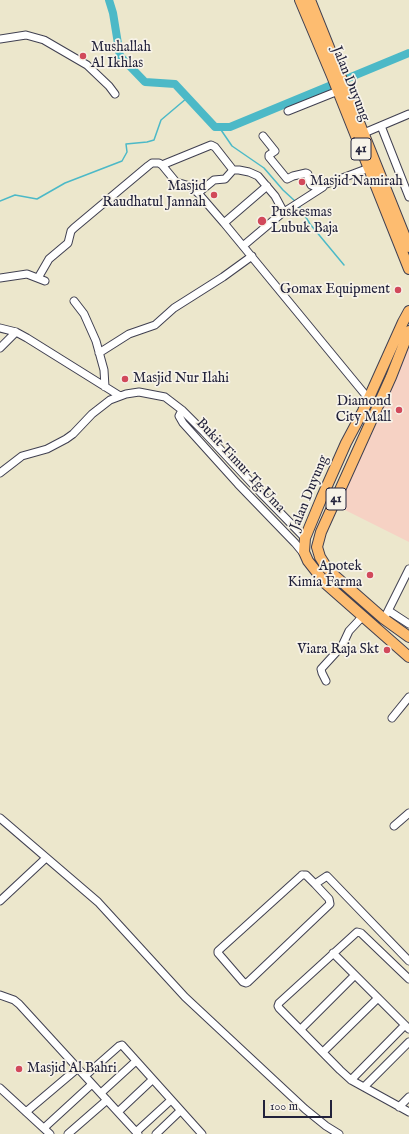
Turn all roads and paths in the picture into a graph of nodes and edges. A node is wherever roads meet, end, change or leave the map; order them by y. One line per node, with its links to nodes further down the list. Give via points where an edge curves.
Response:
1 (300, 0): 4 (highway, Jalan Duyung / 41)
2 (310, 0): 4 (highway, Jalan Duyung / 41)
3 (0, 39): 6 (street, via 26,35 44,40 87,65)
4 (336, 75): 5 (highway, Jalan Duyung / 41)
5 (340, 90): 7 (street); 10 (highway, Jalan Duyung / 41); 13 (highway, Jalan Duyung / 41)
6 (115, 94)
7 (288, 111)
8 (409, 114): 9 (street)
9 (381, 126): 10 (street); 17 (street)
10 (364, 133): 20 (highway, Jalan Duyung / 41)
11 (263, 136): 15 (street, via 275,151 269,157 286,179 306,173 313,186)
12 (162, 165): 14 (street, via 210,145); 18 (street, via 176,182 190,186); 28 (street, via 155,163 148,166 74,228 68,242 49,259)
13 (369, 168): 15 (street); 20 (highway, Jalan Duyung / 41)
14 (233, 170): 16 (street, via 258,176); 18 (street, via 225,179 214,180)
15 (326, 185): 21 (street)
16 (266, 186): 21 (street, via 281,207); 22 (street)
17 (407, 188): 19 (street)
18 (198, 193): 22 (street)
19 (409, 197)
20 (389, 206): 24 (highway, Jalan Duyung / 41); 26 (highway, Jalan Duyung / 41)
21 (281, 214): 23 (street)
22 (224, 223): 23 (street)
23 (243, 246): 25 (street)
24 (409, 247)
25 (252, 256): 36 (street, via 174,308 155,325 129,334); 40 (street)
26 (409, 269)
27 (0, 278): 28 (street, via 21,274)
28 (38, 278): 29 (street)
29 (46, 281)
30 (74, 301): 36 (street, via 91,328)
31 (409, 311): 37 (highway, Jalan Duyung / 41)
32 (0, 328): 34 (street)
33 (409, 331): 38 (highway, Jalan Duyung / 41)
34 (16, 332): 35 (street); 39 (street)
35 (0, 348)
36 (99, 353): 39 (street)
37 (379, 374): 38 (highway, via 383,381); 40 (highway, Jalan Duyung / 41)
38 (390, 379): 42 (highway, Jalan Duyung / 41)
39 (105, 387): 41 (street)
40 (369, 395): 42 (highway, via 377,391); 45 (highway, Jalan Duyung / 41)
41 (120, 396): 43 (street, Bukit Timur Tg.Uma, via 139,392 165,397); 44 (street, Bukit Timur Tg.Uma, via 97,409 66,439 47,449 22,456)
42 (382, 396): 48 (highway, Jalan Duyung / 41, via 321,532 317,547 318,554 327,568)
43 (182, 410): 45 (street, Bukit Timur Tg.Uma); 46 (street, Bukit Timur Tg.Uma, via 179,416 183,423)
44 (0, 473)
45 (305, 538): 46 (highway, Jalan Duyung / 41)
46 (304, 555): 49 (highway, Jalan Duyung / 41, via 326,584)
47 (409, 569): 48 (street)
48 (386, 615): 50 (street); 51 (highway, Jalan Duyung / 41)
49 (363, 616): 51 (highway, Jalan Duyung / 41); 53 (street, via 349,631 342,646 321,669)
50 (409, 624)
51 (407, 641): 52 (highway, Jalan Duyung / 41)
52 (409, 657)
53 (326, 681)
54 (409, 697): 55 (street)
55 (392, 718)
56 (409, 812): 58 (street)
57 (0, 818): 59 (street)
58 (394, 826)
59 (46, 858): 63 (street); 97 (street, via 98,902 185,997 305,1109)
60 (329, 878): 61 (street); 62 (street); 65 (street)
61 (315, 884): 62 (street); 62 (street, via 306,875 302,875 218,951 242,982 248,982 330,904 329,899)
62 (321, 891)
63 (0, 901)
64 (333, 953): 66 (street); 67 (street, via 355,933 361,933); 71 (street, via 279,1003 279,1008)
65 (409, 962)
66 (355, 975): 69 (street); 71 (street)
67 (409, 979)
68 (0, 995): 75 (street, via 19,1004)
69 (378, 998): 70 (street); 73 (street)
70 (408, 1027): 78 (street)
71 (301, 1029): 73 (street)
72 (409, 1042): 80 (street)
73 (323, 1052): 78 (street)
74 (136, 1061): 76 (street, via 121,1045); 77 (street); 82 (street)
75 (78, 1068): 76 (street); 88 (street)
76 (85, 1076): 79 (street)
77 (152, 1080): 85 (street); 89 (street)
78 (351, 1080): 80 (street)
79 (92, 1084): 82 (street); 91 (street)
80 (364, 1087): 86 (street)
81 (0, 1088): 88 (street)
82 (101, 1094): 84 (street)
83 (409, 1097): 86 (street)
84 (107, 1100): 89 (street); 95 (street)
85 (171, 1100): 87 (street); 92 (street)
86 (399, 1107): 90 (street)
87 (180, 1111): 93 (street); 96 (street)
88 (26, 1112): 91 (street)
89 (118, 1112): 92 (street)
90 (409, 1112)
91 (44, 1128): 94 (street)
92 (137, 1133)
93 (198, 1133)
94 (50, 1134)
95 (68, 1134)
96 (156, 1134)
97 (339, 1134)

